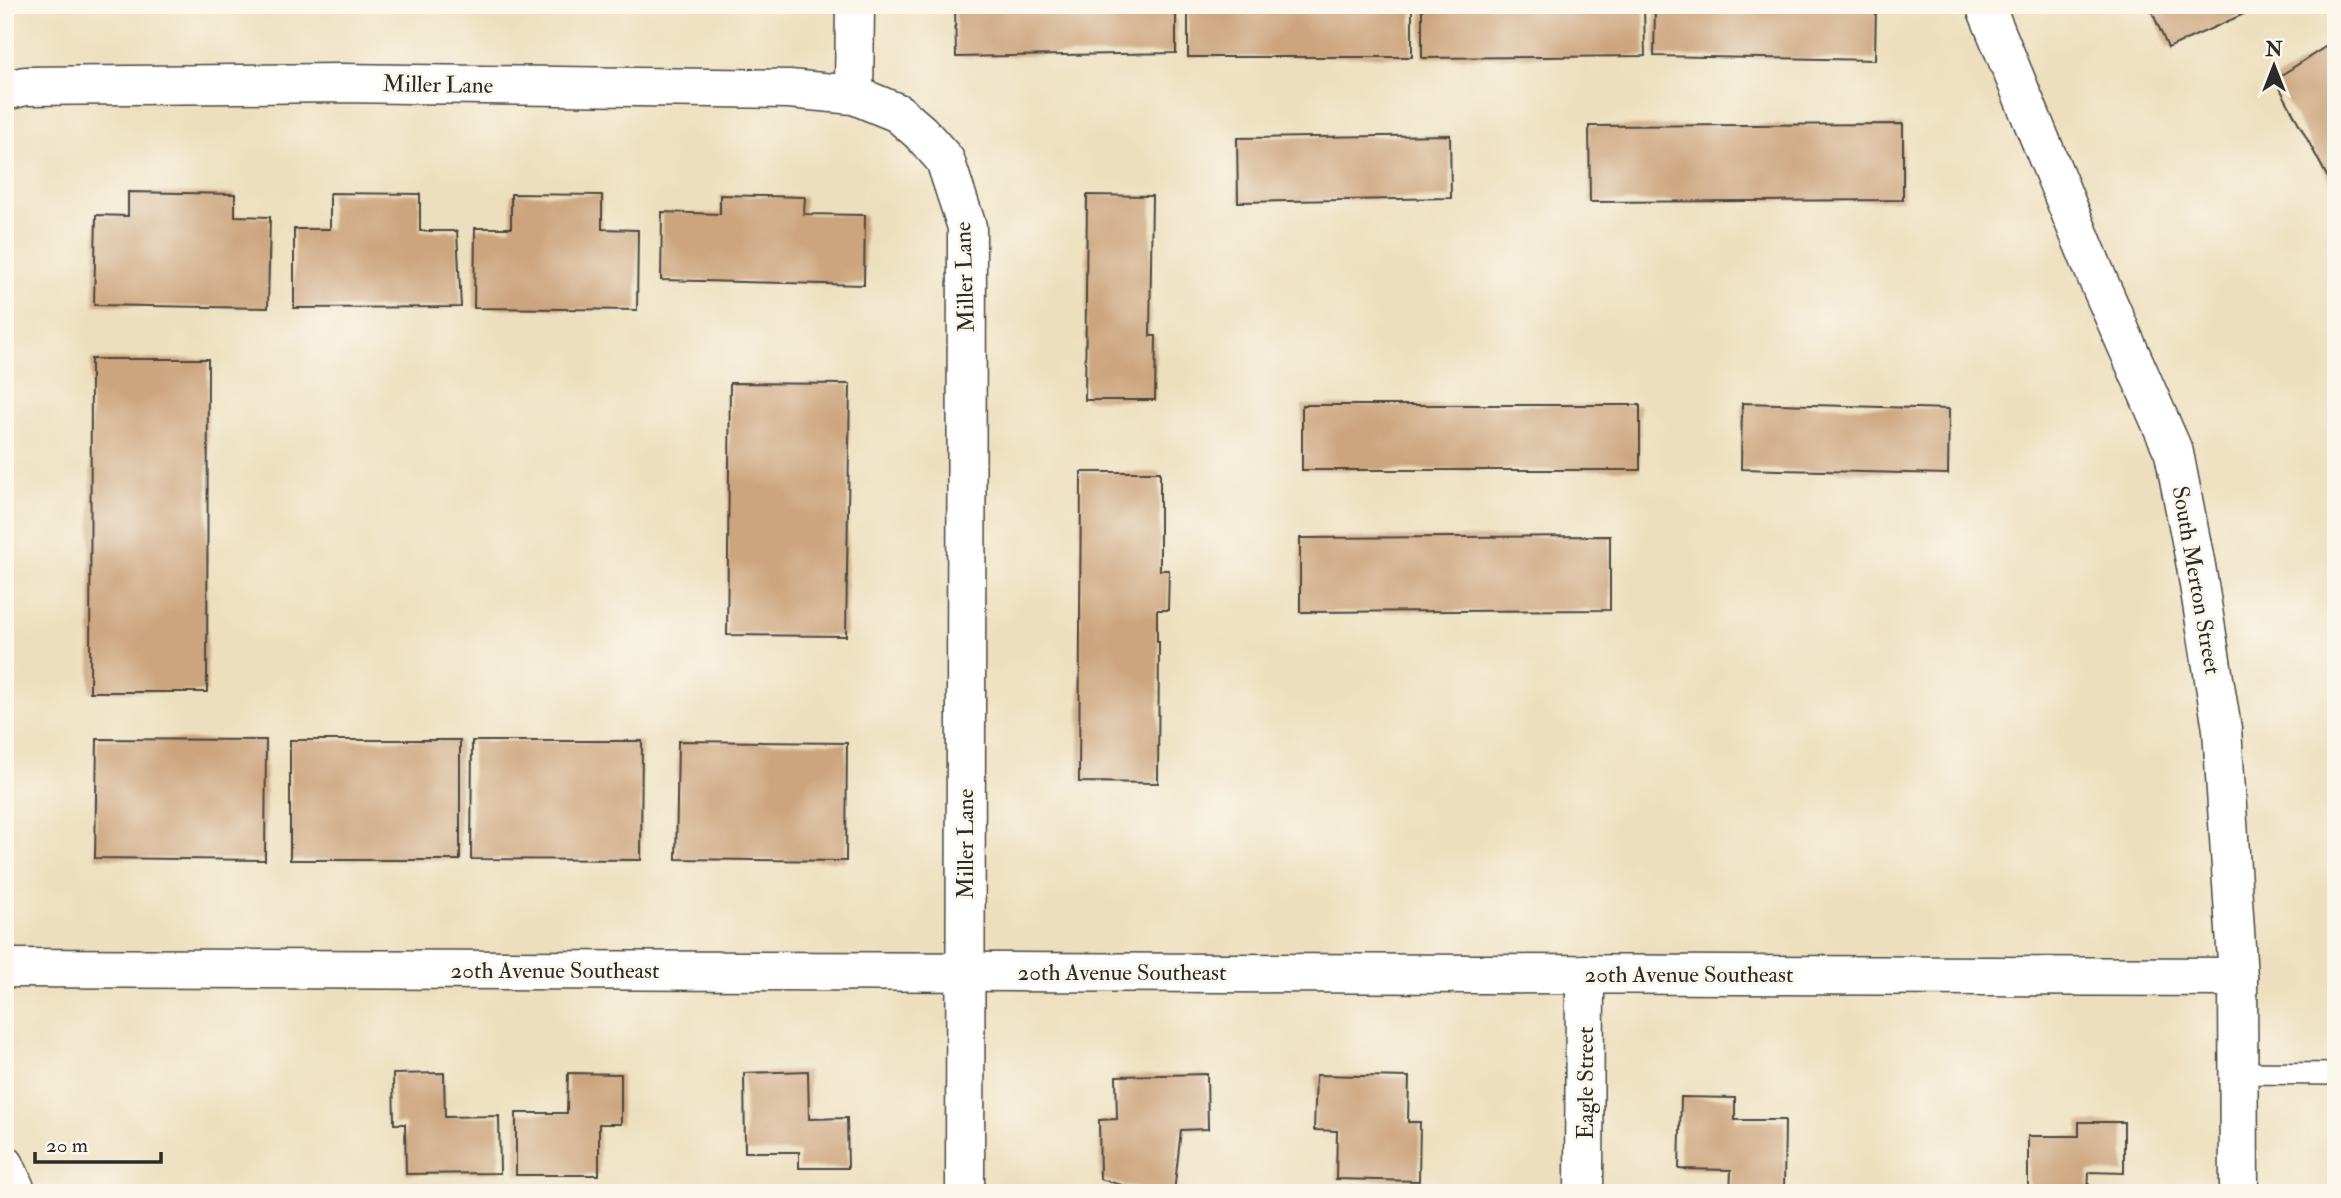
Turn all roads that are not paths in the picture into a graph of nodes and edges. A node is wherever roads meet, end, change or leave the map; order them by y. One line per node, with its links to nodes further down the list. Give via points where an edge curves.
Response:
1 (855, 5): 4 (street)
2 (1985, 5): 8 (street, South Merton Street, via 2174,453 2222,729)
3 (5, 91): 4 (street, Miller Lane, via 25,86 339,83 789,89)
4 (854, 95): 6 (street, Miller Lane, via 898,113 945,160 967,227)
5 (5, 968): 6 (street, 20th Avenue Southeast)
6 (965, 972): 7 (street, 20th Avenue Southeast); 13 (street, Miller Lane)
7 (1585, 974): 8 (street, 20th Avenue Southeast); 14 (street, Eagle Street)
8 (2238, 976): 9 (street, South Merton Street)
9 (2238, 1073): 10 (lane); 15 (street, South Merton Street)
10 (2336, 1074)
11 (5, 1165): 12 (street)
12 (17, 1193)
13 (965, 1193)
14 (1584, 1193)
15 (2239, 1193)

